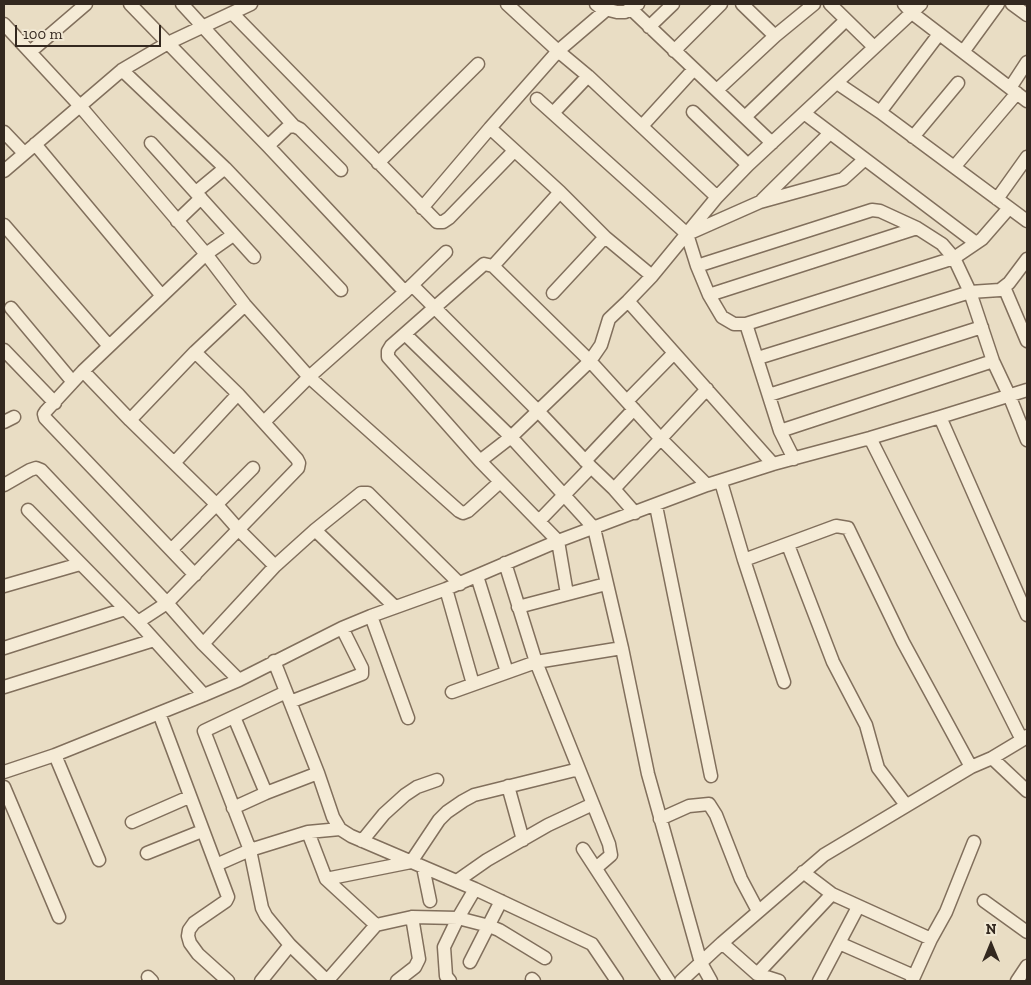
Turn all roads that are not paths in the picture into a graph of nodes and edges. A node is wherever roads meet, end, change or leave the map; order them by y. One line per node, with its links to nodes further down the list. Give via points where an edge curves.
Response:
1 (86, 4): 28 (street)
2 (130, 4): 24 (street)
3 (182, 4): 20 (street)
4 (251, 4): 16 (street)
5 (507, 4): 26 (street)
6 (673, 4): 21 (street)
7 (721, 4): 27 (street)
8 (742, 4): 23 (street)
9 (814, 4): 23 (street)
10 (830, 4): 18 (street)
11 (998, 4): 29 (street)
12 (1012, 4): 17 (street)
13 (635, 6): 14 (street, via 625,12); 21 (street)
14 (601, 7): 26 (street)
15 (912, 7): 22 (street); 25 (street)
16 (232, 13): 20 (street); 61 (street)
17 (1027, 15)
18 (846, 20): 25 (street); 46 (street)
19 (4, 24): 28 (street)
20 (202, 26): 24 (street); 47 (street)
21 (649, 27): 27 (street)
22 (939, 34): 29 (street); 44 (street)
23 (775, 36): 37 (street)
24 (168, 43): 32 (street); 56 (street)
25 (874, 47): 36 (street)
26 (558, 51): 34 (street); 49 (street)
27 (674, 51): 33 (street)
28 (30, 52): 41 (street)
29 (963, 52): 38 (street)
30 (1027, 62): 38 (street)
31 (478, 64): 61 (street)
32 (122, 70): 41 (street); 64 (street)
33 (694, 70): 37 (street); 48 (street)
34 (588, 76): 42 (street); 48 (street)
35 (958, 83): 52 (street)
36 (837, 84): 44 (street); 45 (street)
37 (717, 90): 46 (street)
38 (1013, 90): 40 (street); 63 (street)
39 (537, 99): 42 (street)
40 (1027, 101)
41 (80, 106): 55 (street); 74 (street)
42 (554, 112): 79 (street)
43 (694, 112): 62 (street)
44 (880, 112): 52 (street)
45 (804, 113): 51 (street); 54 (street)
46 (745, 117): 54 (street)
47 (294, 126): 56 (street, via 288,127); 65 (street)
48 (642, 126): 69 (street)
49 (490, 128): 57 (street); 72 (street)
50 (4, 132): 58 (street)
51 (830, 133): 60 (street); 71 (street)
52 (913, 137): 63 (street)
53 (151, 143): 68 (street)
54 (772, 143): 62 (street)
55 (35, 144): 58 (street); 96 (street)
56 (268, 146): 91 (street)
57 (514, 151): 67 (street); 72 (street, via 443,222 437,222)
58 (24, 153): 66 (street)
59 (1027, 157): 70 (street)
60 (865, 159): 71 (street, via 843,179); 81 (street)
61 (378, 163): 72 (street)
62 (748, 165): 69 (street)
63 (955, 166): 70 (street)
64 (225, 168): 68 (street); 92 (street)
65 (341, 170)
66 (4, 171)
67 (560, 192): 80 (street); 87 (street)
68 (198, 195): 74 (street); 78 (street)
69 (717, 197): 79 (street)
70 (997, 199): 73 (street)
71 (760, 202): 79 (street)
72 (422, 208)
73 (1009, 208): 75 (street); 81 (street)
74 (177, 221): 83 (street)
75 (1027, 221)
76 (4, 225): 105 (street)
77 (917, 228): 85 (street, via 942,244); 88 (street, via 872,210); 95 (street)
78 (233, 234): 83 (street); 84 (street)
79 (687, 234): 88 (street); 89 (street)
80 (605, 238): 89 (street); 94 (street)
81 (976, 243): 85 (street)
82 (446, 252): 91 (street)
83 (206, 254): 96 (street); 98 (street)
84 (254, 257)
85 (954, 258): 93 (street); 101 (street)
86 (1027, 259): 90 (street)
87 (493, 266): 100 (street, via 484,264); 110 (street)
88 (697, 266): 95 (street)
89 (652, 276): 97 (street)
90 (1004, 287): 93 (street); 104 (street)
91 (409, 289): 100 (street); 113 (street)
92 (341, 290)
93 (970, 292): 102 (street); 109 (street)
94 (553, 293)
95 (709, 295): 101 (street, via 722,316 734,324)
96 (162, 296): 105 (street)
97 (628, 301): 108 (street); 110 (street, via 609,319 602,345)
98 (245, 305): 107 (street); 113 (street)
99 (11, 308): 114 (street)
100 (434, 308): 103 (street); 122 (street)
101 (746, 324): 109 (street)
102 (982, 327): 111 (street); 119 (street)
103 (406, 334): 127 (street); 132 (street, via 391,346 388,357)
104 (1027, 341)
105 (109, 346): 112 (street)
106 (4, 350): 120 (street)
107 (195, 352): 117 (street); 124 (street)
108 (674, 353): 115 (street); 121 (street)
109 (758, 358): 119 (street)
110 (590, 361): 121 (street); 122 (street)
111 (993, 361): 118 (street); 126 (street)
112 (83, 371): 114 (street); 124 (street)
113 (309, 377): 125 (street); 137 (street, via 459,511 468,512)
114 (72, 381): 120 (street)
115 (707, 389): 129 (street); 135 (street)
116 (1027, 390): 118 (street)
117 (238, 394): 125 (street); 133 (street)
118 (1009, 394): 123 (street); 130 (street)
119 (769, 395): 126 (street)
120 (55, 403): 153 (street, via 46,411 44,418)
121 (630, 405): 129 (street); 134 (street)
122 (538, 411): 127 (street); 134 (street)
123 (940, 417): 128 (street); 169 (street)
124 (130, 420): 133 (street)
125 (264, 422): 149 (street, via 297,459 298,468)
126 (780, 431): 131 (street)
127 (511, 437): 132 (street); 142 (street)
128 (870, 438): 131 (street); 190 (street)
129 (662, 439): 140 (street); 141 (street)
130 (1027, 440)
131 (794, 458): 135 (street)
132 (480, 461): 137 (street)
133 (175, 462): 143 (street)
134 (588, 464): 141 (street); 142 (street)
135 (773, 464): 138 (street)
136 (253, 468): 143 (street)
137 (500, 482): 147 (street)
138 (721, 482): 140 (street); 154 (street)
139 (4, 485): 165 (street, via 30,470 41,470)
140 (707, 485): 144 (street)
141 (614, 488): 146 (street)
142 (564, 496): 147 (street); 148 (street)
143 (217, 505): 149 (street); 153 (street)
144 (656, 506): 146 (street); 197 (street)
145 (28, 510): 156 (street)
146 (635, 513): 148 (street)
147 (539, 521): 151 (street)
148 (594, 528): 151 (street); 161 (street)
149 (239, 530): 157 (street); 158 (street)
150 (315, 530): 157 (street); 160 (street, via 361,493 368,493); 166 (street)
151 (558, 541): 155 (street); 164 (street)
152 (788, 545): 154 (street); 193 (street, via 836,526 848,528 903,642); 205 (street, via 833,662 866,725 878,768)
153 (170, 550): 158 (street)
154 (744, 560): 181 (street)
155 (505, 563): 159 (street); 167 (street)
156 (80, 564): 162 (street); 168 (street)
157 (275, 566): 174 (street)
158 (195, 575): 165 (street)
159 (477, 576): 160 (street); 179 (street)
160 (460, 584): 163 (street)
161 (606, 584): 164 (street); 176 (street)
162 (4, 586)
163 (446, 589): 166 (street); 182 (street)
164 (567, 594): 167 (street)
165 (167, 603): 171 (street); 174 (street)
166 (395, 607): 170 (street)
167 (518, 607): 178 (street)
168 (125, 609): 171 (street); 175 (street)
169 (1027, 615)
170 (371, 616): 172 (street); 189 (street)
171 (138, 622): 173 (street)
172 (342, 628): 177 (street); 186 (street, via 362,674)
173 (154, 640): 183 (street); 185 (street)
174 (203, 644): 180 (street)
175 (4, 648)
176 (622, 648): 178 (street); 207 (street)
177 (274, 661): 180 (street); 186 (street)
178 (536, 662): 179 (street); 194 (street)
179 (507, 672): 182 (street)
180 (239, 680): 185 (street)
181 (784, 682)
182 (473, 684): 184 (street)
183 (4, 687)
184 (452, 692)
185 (204, 695): 187 (street)
186 (288, 697): 188 (street); 196 (street)
187 (159, 713): 191 (street); 203 (street)
188 (234, 717): 202 (street); 206 (street, via 204,731)
189 (408, 718)
190 (1025, 738): 192 (street)
191 (55, 755): 195 (street); 218 (street)
192 (992, 758): 193 (street); 201 (street)
193 (971, 767): 205 (street)
194 (579, 769): 199 (street); 204 (street)
195 (4, 772)
196 (318, 773): 202 (street); 209 (street)
197 (711, 776)
198 (437, 780): 212 (street, via 405,795)
199 (508, 786): 213 (street); 219 (street, via 474,795 447,812)
200 (4, 787): 233 (street)
201 (1027, 790)
202 (266, 793): 206 (street)
203 (189, 797): 208 (street); 210 (street)
204 (593, 804): 213 (street); 222 (street, via 611,855)
205 (906, 806): 223 (street, via 838,846)
206 (233, 808): 215 (street)
207 (660, 819): 232 (street, via 689,806 709,804); 245 (street)
208 (132, 822)
209 (340, 829): 211 (street); 212 (street)
210 (202, 831): 217 (street); 220 (street)
211 (308, 832): 215 (street); 224 (street)
212 (362, 840): 219 (street)
213 (523, 840): 225 (street)
214 (974, 842): 239 (street)
215 (250, 850): 220 (street); 242 (street, via 262,908)
216 (583, 850): 222 (street)
217 (146, 853)
218 (99, 860)
219 (411, 862): 221 (street); 224 (street)
220 (216, 865): 249 (street, via 228,897 194,923 188,936 198,954)
221 (423, 867): 225 (street); 228 (street)
222 (596, 868): 255 (street)
223 (803, 872): 227 (street); 232 (street)
224 (326, 879): 236 (street)
225 (457, 881): 226 (street)
226 (475, 889): 229 (street); 235 (street)
227 (832, 894): 231 (street); 247 (street)
228 (430, 901)
229 (501, 901): 237 (street); 254 (street, via 592,944)
230 (984, 901): 238 (street)
231 (858, 907): 239 (street); 241 (street)
232 (758, 911): 240 (street)
233 (60, 917)
234 (412, 917): 235 (street); 236 (street); 252 (street, via 419,959 415,967)
235 (458, 918): 237 (street); 253 (street, via 444,947 446,976)
236 (376, 925): 251 (street)
237 (489, 926): 243 (street); 244 (street)
238 (1027, 932)
239 (931, 940): 248 (street)
240 (722, 942): 245 (street); 247 (street)
241 (840, 943): 248 (street); 259 (street)
242 (290, 946): 250 (street); 251 (street)
243 (545, 958)
244 (470, 962)
245 (701, 963): 256 (street); 257 (street)
246 (1027, 966): 260 (street)
247 (758, 974): 258 (street)
248 (913, 978)
249 (228, 981)
250 (261, 981)
251 (327, 981)
252 (397, 981)
253 (450, 981)
254 (617, 981)
255 (669, 981)
256 (681, 981)
257 (711, 981)
258 (779, 981)
259 (819, 981)
260 (1016, 981)

